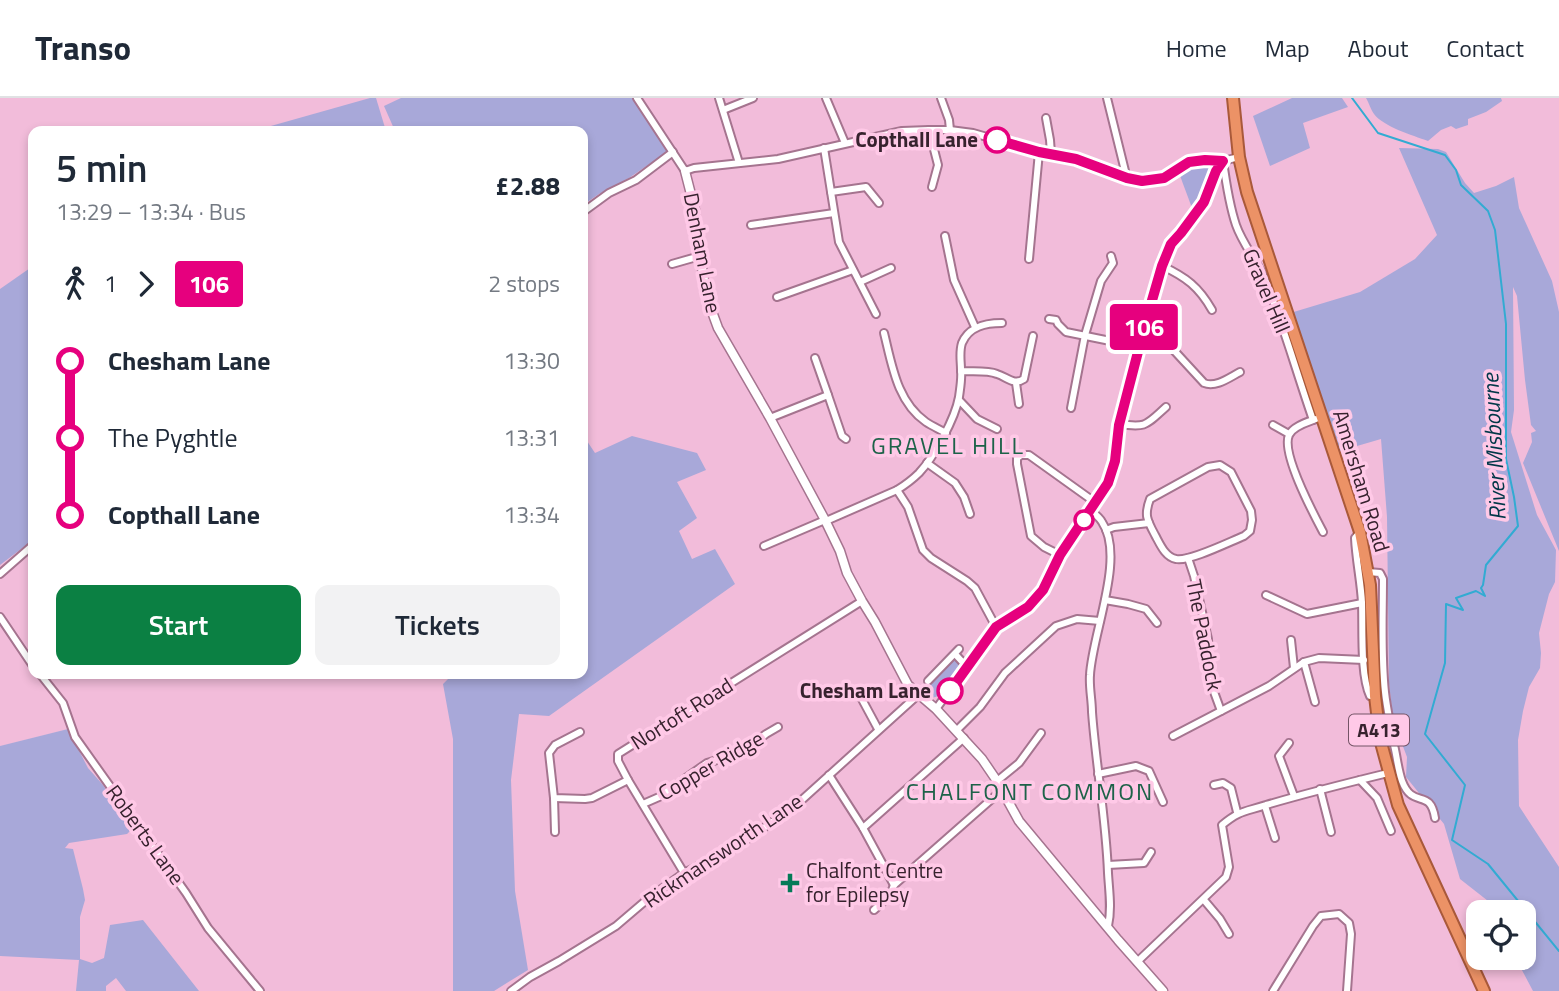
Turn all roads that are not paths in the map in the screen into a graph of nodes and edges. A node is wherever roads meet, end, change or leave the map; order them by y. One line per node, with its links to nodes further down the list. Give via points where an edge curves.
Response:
1 (637, 98): 15 (street, Denham Lane)
2 (719, 98): 9 (street)
3 (753, 98): 9 (street)
4 (826, 98): 13 (street)
5 (941, 98): 12 (street)
6 (1117, 98): 8 (street)
7 (1233, 98): 18 (highway, Amersham Road / A413)
8 (1108, 99): 22 (street)
9 (723, 110): 20 (street)
10 (1046, 118): 17 (street)
11 (929, 130): 12 (street); 13 (street); 23 (street, via 938,165)
12 (950, 130): 16 (street)
13 (845, 143): 14 (street)
14 (824, 148): 20 (street); 24 (street)
15 (673, 152): 21 (street, Denham Lane); 26 (street)
16 (1039, 152): 17 (street); 32 (street)
17 (1051, 154): 22 (street)
18 (1240, 157): 19 (street); 59 (highway, Amersham Road / A413)
19 (1223, 161): 22 (street, via 1189,162 1164,178); 34 (street, via 1204,202 1183,235 1171,244); 59 (street, Gravel Hill, via 1236,227 1266,281)
20 (739, 163): 21 (street)
21 (685, 171): 30 (street, Denham Lane, via 695,207)
22 (1127, 178)
23 (932, 187)
24 (831, 192): 25 (street, via 866,187); 27 (street)
25 (878, 203)
26 (588, 208)
27 (834, 213): 28 (street); 36 (street, via 839,242)
28 (751, 225)
29 (945, 236): 44 (street, via 954,280)
30 (700, 256): 33 (street); 58 (street, Denham Lane, via 718,328)
31 (1111, 256): 46 (street, via 1113,263 1101,281)
32 (1029, 259)
33 (672, 264)
34 (1162, 266): 39 (street, via 1195,285); 42 (street)
35 (891, 268): 37 (street)
36 (853, 270): 37 (street); 38 (street)
37 (860, 282): 40 (street)
38 (777, 298)
39 (1212, 310)
40 (876, 314)
41 (1049, 319): 46 (street, via 1066,332)
42 (1146, 321): 48 (street); 51 (street, via 1156,325 1204,383 1215,384)
43 (1002, 323): 44 (street)
44 (975, 327): 50 (street, via 963,341)
45 (884, 333): 63 (street, via 905,399 925,421)
46 (1085, 335): 48 (street); 57 (street)
47 (1033, 336): 52 (street, via 1024,379)
48 (1140, 347): 60 (street)
49 (815, 358): 53 (street)
50 (961, 371): 52 (street, via 994,372); 54 (street)
51 (1241, 372)
52 (1016, 383): 55 (street)
53 (828, 395): 58 (street); 65 (street)
54 (959, 400): 62 (street, via 977,419); 63 (street)
55 (1019, 404)
56 (1166, 407): 60 (street, via 1147,425)
57 (1071, 408)
58 (770, 418): 71 (street, Denham Lane)
59 (1317, 418): 64 (street); 75 (highway, Amersham Road / A413)
60 (1119, 425): 68 (street, via 1115,461)
61 (1273, 425): 64 (street)
62 (997, 429)
63 (946, 433): 66 (street)
64 (1289, 434): 74 (street, via 1290,458)
65 (846, 439)
66 (927, 463): 67 (street); 70 (street, via 955,483)
67 (897, 489): 71 (street); 89 (street, via 923,550 975,588)
68 (1096, 503): 69 (street); 78 (street, via 1029,455 1017,458 1031,536)
69 (1091, 510): 73 (street); 78 (street)
70 (970, 513)
71 (826, 521): 76 (street); 84 (street, Denham Lane)
72 (1149, 523): 73 (street); 79 (street, via 1164,552 1175,559); 79 (street, via 1150,499 1208,467 1220,465 1231,472 1251,511 1250,531)
73 (1106, 530): 83 (street, via 1110,566)
74 (1323, 532)
75 (1360, 532): 80 (highway, Amersham Road / A413); 85 (street, via 1355,538)
76 (764, 546)
77 (28, 549): 81 (street)
78 (1060, 555): 89 (street, via 1043,590 1028,607)
79 (1188, 558): 103 (street, The Paddock, via 1208,639 1210,681)
80 (1368, 572): 100 (highway, Amersham Road / A413); 127 (street, via 1382,575 1385,690 1401,779 1412,796 1430,802)
81 (0, 573)
82 (1266, 595): 85 (street, via 1307,614)
83 (1105, 600): 87 (street); 88 (street, via 1146,609)
84 (862, 601): 99 (street, Denham Lane, via 908,685); 115 (street, Nortoft Road, via 618,754)
85 (1362, 603): 92 (street)
86 (0, 617): 91 (street)
87 (1100, 621): 106 (street, via 1077,619 1056,626 1005,673); 113 (street, via 1090,674)
88 (1157, 623)
89 (996, 627): 94 (street)
90 (1291, 640): 95 (street)
91 (28, 659)
92 (1364, 660): 93 (street, The Paddock); 100 (street, via 1367,690)
93 (1304, 662): 95 (street, The Paddock); 101 (street)
94 (968, 668): 97 (street, via 957,652); 102 (street)
95 (1294, 668): 103 (street, The Paddock)
96 (44, 679): 142 (street, Roberts Lane, via 63,703 75,737 208,928)
97 (928, 681)
98 (857, 690): 105 (street)
99 (919, 694): 102 (street); 105 (street, Rickmansworth Lane)
100 (1375, 696): 112 (highway, Amersham Road / A413)
101 (1315, 702)
102 (936, 709): 106 (street)
103 (1221, 711): 109 (street, The Paddock)
104 (778, 727): 124 (street, Copper Ridge, via 740,753 708,763)
105 (878, 729): 114 (street, Rickmansworth Lane)
106 (957, 730): 110 (street)
107 (580, 732): 122 (street, via 549,752)
108 (1041, 733): 117 (street, via 1019,763)
109 (1173, 736)
110 (964, 738): 117 (street); 128 (street)
111 (1289, 743): 121 (street, via 1279,756)
112 (1388, 773): 116 (street); 147 (highway, Amersham Road / A413, via 1398,805)
113 (1098, 774): 123 (street, via 1136,766 1149,771); 134 (street)
114 (829, 775): 128 (street); 135 (street, Rickmansworth Lane, via 794,807 733,849)
115 (628, 780): 122 (street, via 585,799); 124 (street, Nortoft Road)
116 (1360, 780): 119 (street); 129 (street, via 1377,798)
117 (997, 781): 120 (street)
118 (1214, 785): 126 (street, via 1223,783 1231,788)
119 (1320, 789): 121 (street); 131 (street)
120 (1002, 790): 136 (street); 139 (street, via 1019,821)
121 (1294, 796): 125 (street)
122 (554, 798): 130 (street)
123 (1163, 802)
124 (643, 804): 135 (street, Nortoft Road)
125 (1265, 806): 126 (street); 132 (street)
126 (1237, 813): 137 (street, via 1222,825 1229,867 1226,877)
127 (1435, 818)
128 (863, 828): 136 (street)
129 (1391, 831)
130 (555, 832)
131 (1331, 832)
132 (1275, 838)
133 (1151, 852): 134 (street, via 1144,863)
134 (1108, 865): 139 (street)
135 (684, 873): 143 (street, Rickmansworth Lane, via 616,926)
136 (894, 885): 138 (street)
137 (1203, 900): 140 (street); 141 (street)
138 (874, 910)
139 (1108, 926): 141 (street)
140 (1229, 934)
141 (1137, 962): 144 (street)
142 (260, 991)
143 (511, 991)
144 (1163, 991)
145 (1273, 991): 146 (street, via 1321,916 1339,914 1349,923 1351,934)
146 (1346, 991)
147 (1484, 991)

